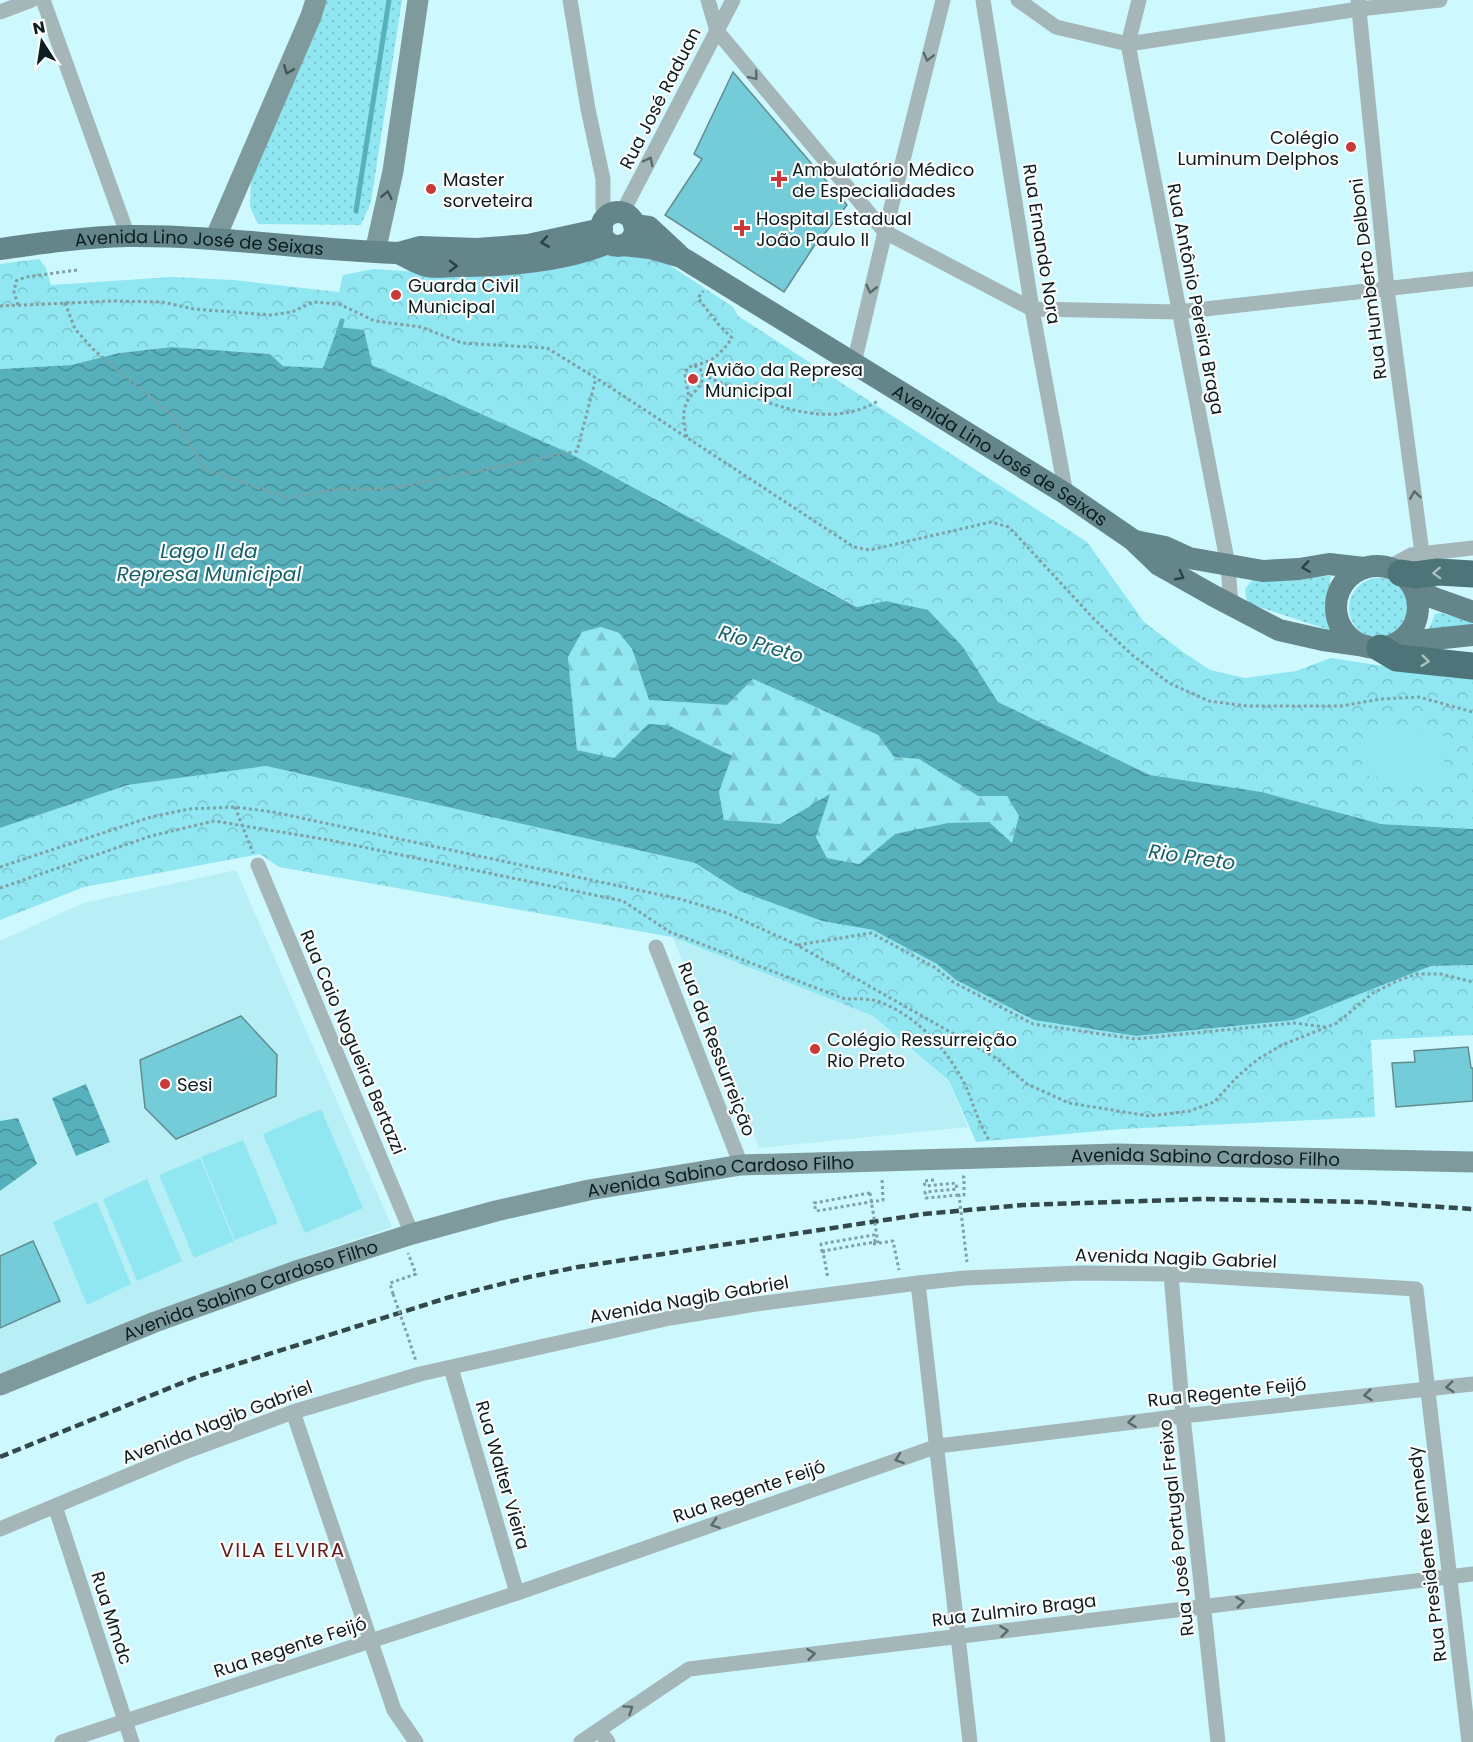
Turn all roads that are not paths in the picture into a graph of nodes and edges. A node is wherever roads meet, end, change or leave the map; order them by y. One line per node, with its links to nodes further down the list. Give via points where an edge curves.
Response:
1 (32, 0): 14 (street)
2 (43, 0): 19 (street)
3 (316, 0): 20 (main road, one-way to 20)
4 (418, 0): 22 (main road, one-way to 4, via 393,171)
5 (570, 0): 17 (street, via 588,109)
6 (708, 0): 15 (street)
7 (733, 0): 15 (street, Rua José Raduan)
8 (943, 0): 18 (street, one-way to 18)
9 (983, 0): 25 (street, Rua Ernando Nora)
10 (1018, 0): 16 (street, via 1056,27)
11 (1139, 0): 16 (street, Rua Antônio Pereira Braga)
12 (1440, 0): 13 (street)
13 (1358, 5): 16 (street); 24 (street, Rua Humberto Delboni)
14 (0, 12)
15 (717, 31): 17 (street, Rua José Raduan, one-way to 15); 18 (street, one-way to 18)
16 (1128, 44): 26 (street, Rua Antônio Pereira Braga)
17 (616, 227): 22 (main road, Avenida Lino José de Seixas, via 528,245); 27 (main road, Avenida Lino José de Seixas, via 650,248 681,257)
18 (885, 232): 25 (street); 27 (street, one-way to 27)
19 (128, 236): 20 (main road, Avenida Lino José de Seixas); 21 (main road, Avenida Lino José de Seixas)
20 (215, 239): 22 (main road, Avenida Lino José de Seixas)
21 (0, 249)
22 (375, 252)
23 (1473, 279): 24 (street)
24 (1387, 289): 26 (street); 31 (street, Rua Humberto Delboni, one-way to 24)
25 (1032, 309): 26 (street); 28 (street, Rua Ernando Nora)
26 (1178, 312): 32 (street, Rua Antônio Pereira Braga)
27 (854, 363): 28 (main road, Avenida Lino José de Seixas)
28 (1066, 494): 29 (main road, Avenida Lino José de Seixas)
29 (1134, 540): 32 (main road, Avenida Lino José de Seixas, via 1189,558); 36 (main road, Avenida Lino José de Seixas, one-way to 36, via 1159,565)
30 (1473, 548): 31 (street)
31 (1422, 553): 35 (street, via 1411,555)
32 (1227, 565): 33 (main road, Avenida Lino José de Seixas, one-way to 32, via 1329,564 1263,571); 36 (street, Rua Antônio Pereira Braga)
33 (1364, 568): 35 (main road, via 1376,566); 39 (main road, via 1343,584 1336,608 1338,621 1354,641)
34 (1473, 574): 35 (highway, one-way to 35)
35 (1401, 576): 37 (main road, via 1434,598); 39 (main road, via 1418,600 1418,613 1410,630)
36 (1231, 606): 39 (main road, Avenida Lino José de Seixas, via 1279,630 1323,640)
37 (1473, 612)
38 (1473, 635): 39 (main road, Avenida Lino José de Seixas)
39 (1381, 646): 40 (highway, one-way to 40, via 1396,658)
40 (1473, 666)
41 (258, 865): 45 (street, Rua Caio Nogueira Bertazzi)
42 (656, 947): 44 (street, Rua da Ressurreição)
43 (1473, 1162): 44 (main road, Avenida Sabino Cardoso Filho, via 1117,1154)
44 (741, 1166): 45 (main road, Avenida Sabino Cardoso Filho, via 589,1190)
45 (412, 1234): 51 (main road, Avenida Sabino Cardoso Filho, via 155,1322)
46 (1171, 1274): 47 (street, Avenida Nagib Gabriel, via 1080,1273); 48 (street, Avenida Nagib Gabriel); 54 (street, Rua José Portugal Freixo)
47 (918, 1283): 49 (street, Avenida Nagib Gabriel, via 670,1318); 55 (street)
48 (1416, 1289): 52 (street, Rua Presidente Kennedy)
49 (451, 1368): 53 (street, Avenida Nagib Gabriel); 60 (street, Rua Walter Vieira)
50 (1473, 1384): 52 (street, Rua Regente Feijó, one-way to 52)
51 (0, 1385)
52 (1426, 1389): 54 (street, Rua Regente Feijó, one-way to 54); 59 (street, Rua Presidente Kennedy)
53 (293, 1412): 56 (street, Avenida Nagib Gabriel); 63 (street)
54 (1183, 1416): 55 (street, Rua Regente Feijó, one-way to 55); 61 (street, Rua José Portugal Freixo)
55 (938, 1446): 60 (street, Rua Regente Feijó, one-way to 60); 62 (street)
56 (55, 1506): 57 (street, Avenida Nagib Gabriel); 64 (street, Rua Mmdc)
57 (0, 1529)
58 (1473, 1574): 59 (street, Rua Zulmiro Braga)
59 (1450, 1577): 61 (street, Rua Zulmiro Braga, one-way to 59); 72 (street, Rua Presidente Kennedy)
60 (517, 1593): 63 (street, Rua Regente Feijó)
61 (1205, 1607): 62 (street, Rua Zulmiro Braga, one-way to 61); 71 (street, Rua José Portugal Freixo)
62 (958, 1636): 65 (street, Rua Zulmiro Braga, one-way to 62, via 689,1669); 70 (street)
63 (370, 1641): 64 (street, Rua Regente Feijó); 68 (street, via 394,1710)
64 (126, 1722): 66 (street, Rua Regente Feijó); 67 (street, Rua Mmdc)
65 (604, 1736): 69 (street, Rua Zulmiro Braga)
66 (63, 1742)
67 (132, 1742)
68 (416, 1742)
69 (581, 1742)
70 (970, 1742)
71 (1218, 1742)
72 (1469, 1742)

